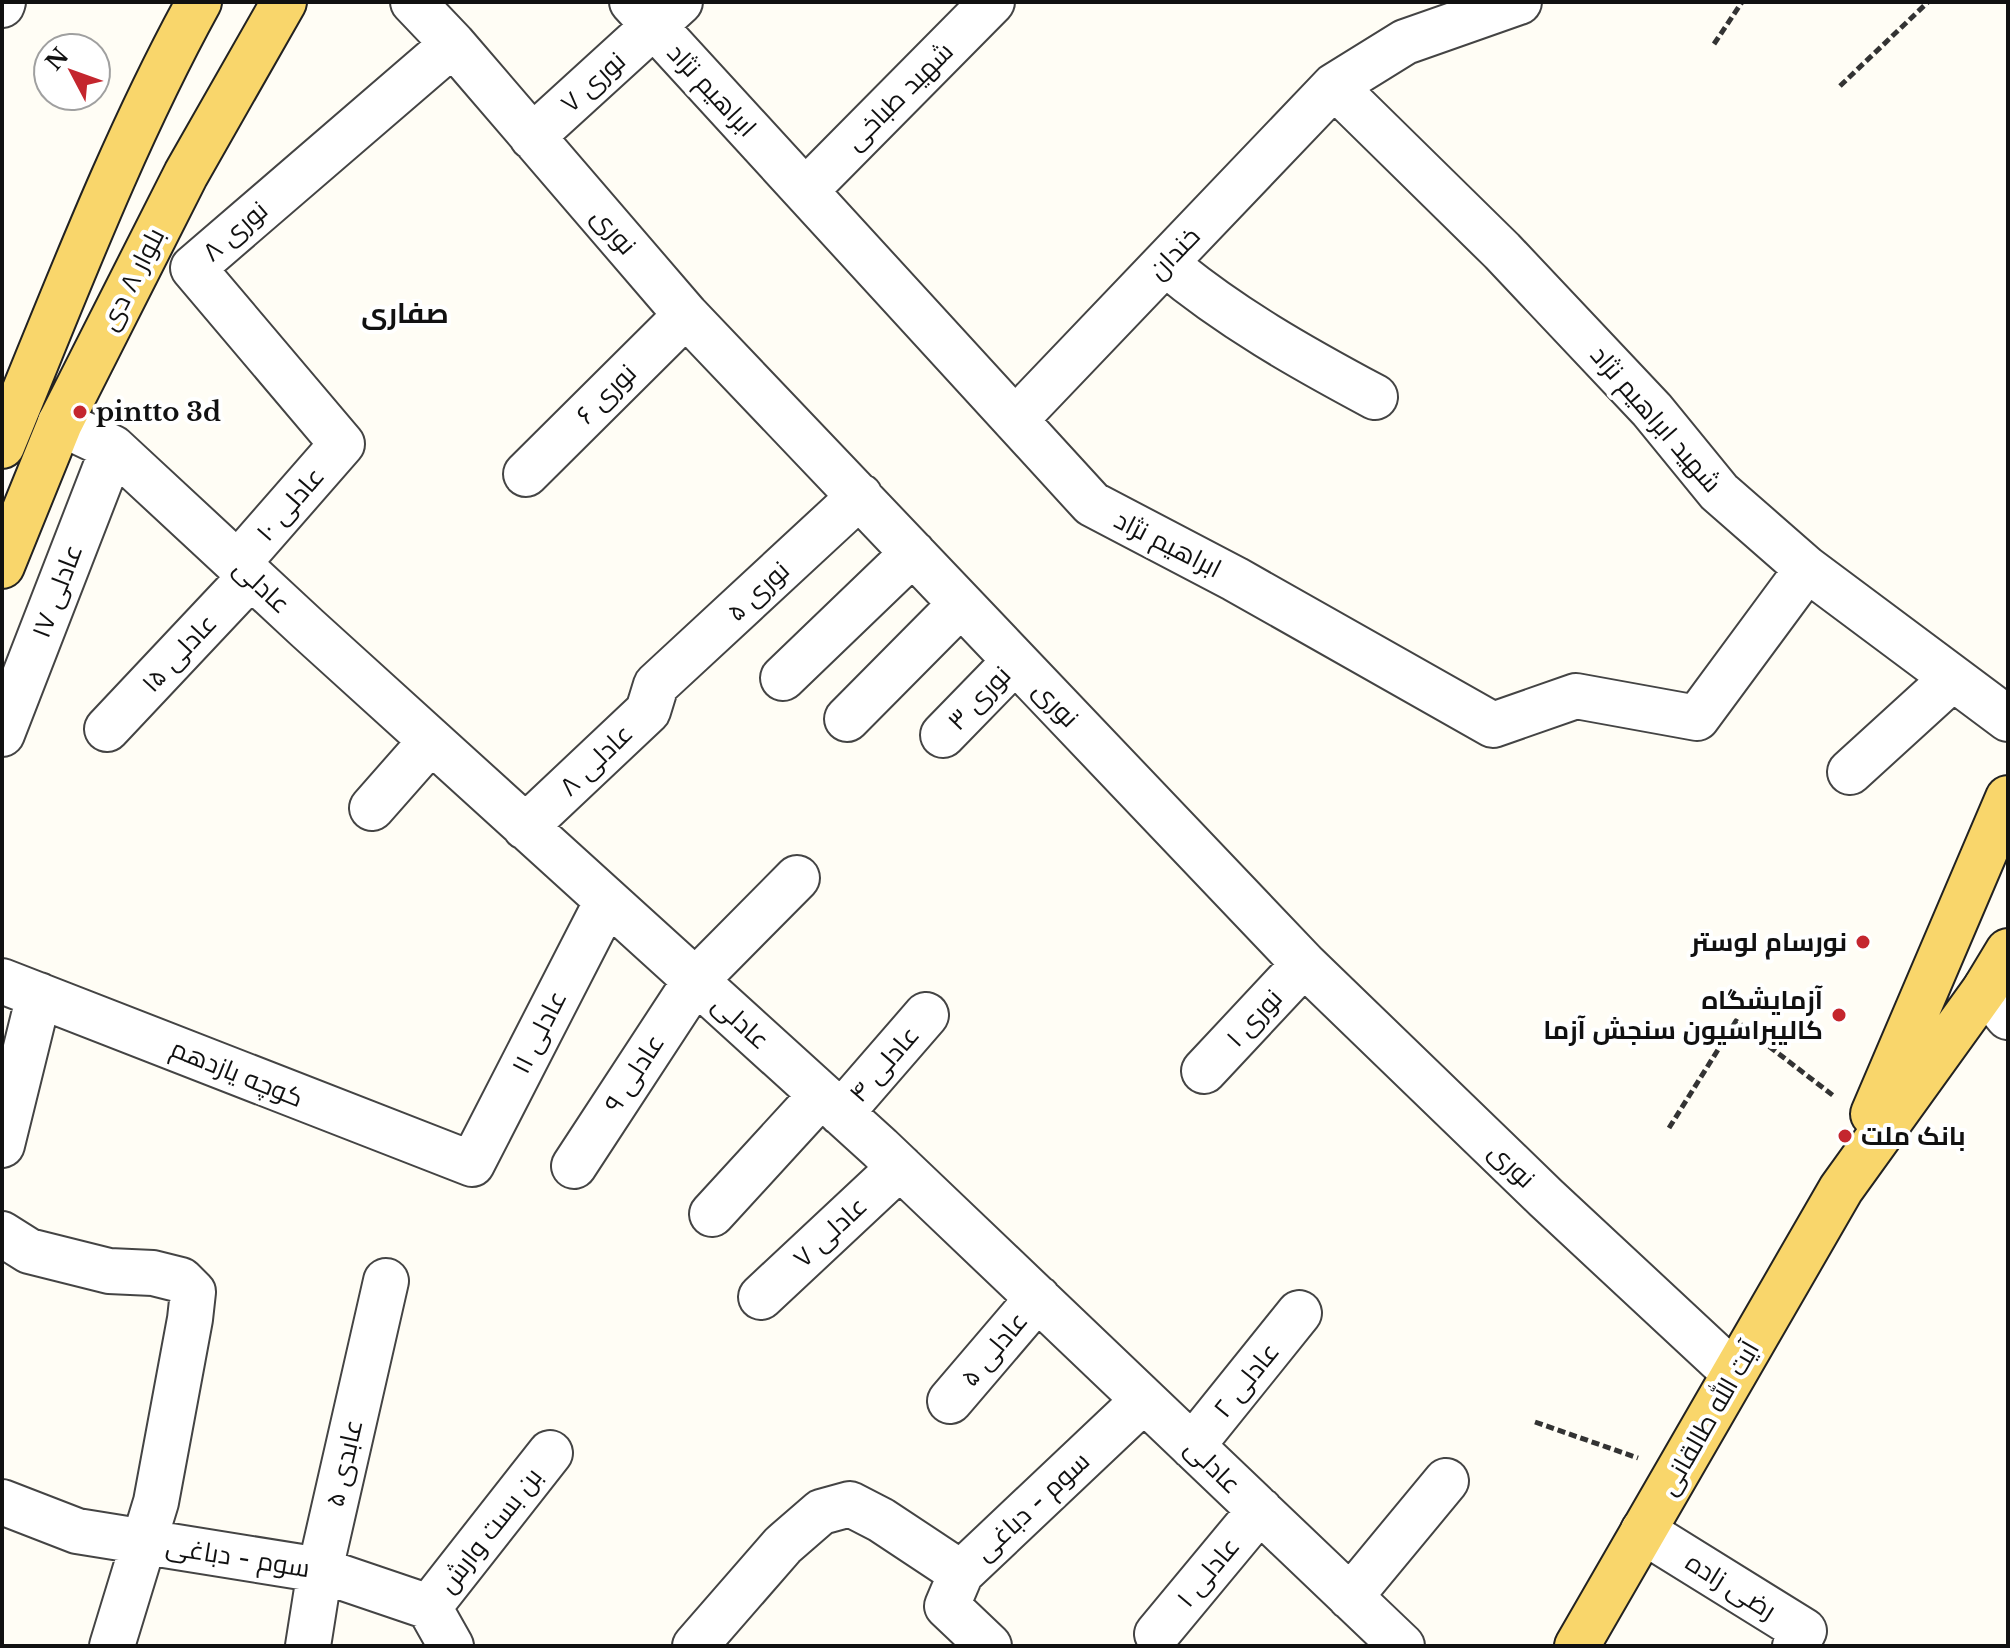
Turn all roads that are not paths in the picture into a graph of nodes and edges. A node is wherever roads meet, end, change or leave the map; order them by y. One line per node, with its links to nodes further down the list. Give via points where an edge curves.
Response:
1 (199, 2): 15 (main road, بلوار ۸ دی, via 164,65)
2 (284, 2): 16 (main road, بلوار ۸ دی, via 186,174)
3 (413, 2): 7 (street, نوری)
4 (992, 2): 10 (street, شهید طباخی)
5 (1491, 7): 8 (street, خندان, via 1405,42)
6 (655, 10): 9 (street, نوری ۷); 10 (street, ابراهیم نژاد)
7 (453, 44): 9 (street, نوری); 17 (street, نوری ۸, via 193,268)
8 (1334, 86): 11 (street, خندان); 23 (street, شهید ابراهیم نژاد, via 1502,251 1652,410 1719,492)
9 (532, 137): 12 (street, نوری)
10 (806, 190): 14 (street, ابراهیم نژاد)
11 (1165, 263): 13 (street, via 1206,298); 14 (street, خندان)
12 (686, 315): 19 (street, نوری ۶); 20 (street, نوری)
13 (1375, 397)
14 (1015, 420): 23 (street, ابراهیم نژاد, via 1092,504 1493,725 1576,696 1697,718)
15 (6, 422)
16 (60, 423): 18 (street, عادلی); 22 (main road, بلوار ۸ دی)
17 (342, 444): 24 (street, عادلی ۱۰)
18 (113, 448): 24 (street, عادلی); 33 (street, عادلی ۱۷)
19 (526, 474)
20 (860, 496): 21 (street, نوری); 29 (street, نوری ۵)
21 (913, 553): 25 (street, نوری); 27 (street)
22 (2, 566)
23 (1807, 569): 28 (street, شهید ابراهیم نژاد)
24 (244, 570): 32 (street, عادلی ۱۵); 35 (street, عادلی)
25 (961, 604): 26 (street, نوری); 30 (street)
26 (1015, 661): 34 (street, نوری ۳); 43 (street, نوری)
27 (783, 678)
28 (1952, 679): 31 (street, شهید ابراهیم نژاد); 36 (street)
29 (656, 685): 39 (street, عادلی ۸, via 648,711)
30 (847, 719)
31 (2008, 719)
32 (107, 729)
33 (2, 734)
34 (943, 735)
35 (431, 741): 38 (street); 39 (street, عادلی)
36 (1850, 772)
37 (2008, 798): 54 (main road, آیت الله طالقانی)
38 (372, 808)
39 (525, 827): 41 (street, عادلی)
40 (797, 878): 44 (street, عادلی ۹)
41 (607, 901): 44 (street, عادلی); 51 (street, عادلی ۱۱)
42 (2008, 951): 46 (main road, آیت الله طالقانی)
43 (1304, 964): 48 (street, نوری ۱); 61 (street, نوری)
44 (695, 981): 49 (street, عادلی); 52 (street, عادلی ۹)
45 (20, 988): 50 (street); 51 (street, کوچه یازدهم)
46 (1996, 1003): 54 (main road, آیت الله طالقانی)
47 (926, 1015): 49 (street, عادلی ۴)
48 (1204, 1071)
49 (831, 1104): 53 (street, عادلی); 55 (street, عادلی ۴)
50 (2, 1145)
51 (472, 1164)
52 (574, 1166)
53 (900, 1167): 58 (street, عادلی ۷); 59 (street, عادلی)
54 (1841, 1189): 61 (main road, آیت الله طالقانی)
55 (712, 1214)
56 (2, 1234): 70 (street, via 29,1251 109,1271 153,1273 181,1280 193,1292 156,1502)
57 (386, 1281): 71 (street, عابدی ۵)
58 (761, 1297)
59 (1038, 1298): 62 (street, عادلی); 63 (street, عادلی ۵)
60 (1299, 1313): 64 (street, عادلی ۲)
61 (1734, 1373): 69 (main road, آیت الله طالقانی)
62 (1144, 1400): 64 (street, عادلی); 72 (street, سوم - دباغی)
63 (950, 1401)
64 (1192, 1446): 68 (street, عادلی)
65 (550, 1453): 74 (street, بن بست وارش)
66 (1446, 1481): 73 (street)
67 (2, 1502): 70 (street, سوم - دباغی, via 77,1531)
68 (1260, 1510): 73 (street, عادلی); 75 (street, عادلی ۱)
69 (1643, 1531): 82 (main road, آیت الله طالقانی); 83 (street, رضی زاده, via 1804,1631)
70 (144, 1542): 71 (street, سوم - دباغی); 76 (street)
71 (320, 1570): 74 (street, سوم - دباغی); 77 (street, عابدی ۵)
72 (961, 1573): 79 (street, سوم - دباغی, via 850,1504 821,1512 783,1545); 80 (street, via 947,1606)
73 (1350, 1597): 81 (street, عادلی)
74 (429, 1607): 78 (street)
75 (1157, 1634)
76 (112, 1646)
77 (308, 1646)
78 (451, 1646)
79 (695, 1646)
80 (989, 1646)
81 (1402, 1646)
82 (1577, 1646)
83 (1795, 1646)

